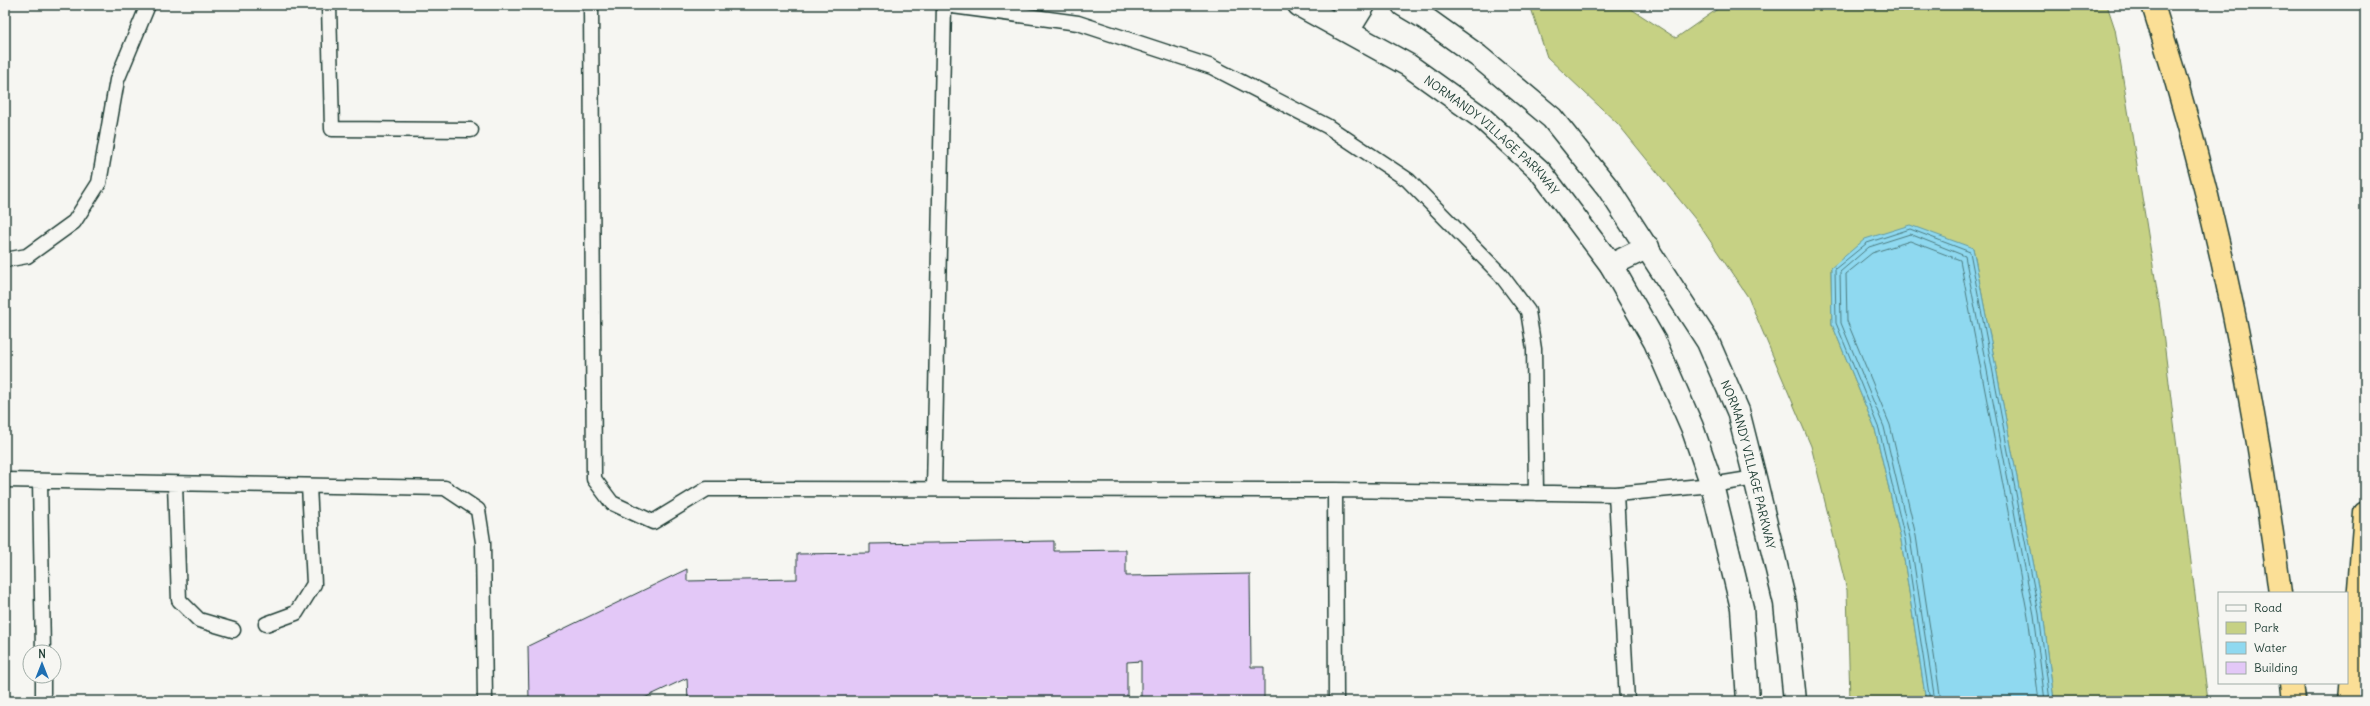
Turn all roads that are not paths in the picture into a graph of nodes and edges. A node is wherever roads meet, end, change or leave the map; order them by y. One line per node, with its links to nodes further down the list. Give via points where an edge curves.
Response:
1 (148, 5): 13 (lane, via 117,80 99,183 74,222 27,256)
2 (329, 5): 11 (lane, via 332,129)
3 (591, 5): 21 (lane, via 594,479 612,503 653,522 707,489)
4 (944, 5): 21 (lane); 23 (lane, via 1078,23 1212,67 1327,126 1408,180 1501,275 1528,311 1534,349)
5 (1299, 5): 10 (street, NORMANDY VILLAGE PARKWAY)
6 (1344, 5): 10 (lane)
7 (1364, 5): 10 (street)
8 (1403, 5): 12 (street, NORMANDY VILLAGE PARKWAY, via 1478,56 1552,118 1608,188)
9 (2153, 5): 26 (highway, via 2166,44 2214,228 2249,391)
10 (1340, 27): 14 (street, NORMANDY VILLAGE PARKWAY, via 1408,65 1482,118 1541,172)
11 (471, 130)
12 (1648, 247): 14 (street); 15 (street, NORMANDY VILLAGE PARKWAY, via 1708,342 1738,411)
13 (5, 260)
14 (1611, 266): 19 (street, NORMANDY VILLAGE PARKWAY, via 1655,342 1692,427)
15 (1755, 478): 19 (lane); 37 (street, NORMANDY VILLAGE PARKWAY, via 1786,603)
16 (5, 480): 17 (lane)
17 (40, 481): 18 (lane); 29 (lane)
18 (175, 484): 20 (lane); 28 (lane, via 179,600 199,620)
19 (1712, 485): 24 (lane); 36 (street, NORMANDY VILLAGE PARKWAY, via 1742,608)
20 (309, 486): 27 (lane, via 314,584 296,613); 33 (lane, via 445,488 478,510 483,542)
21 (934, 489): 22 (lane)
22 (1335, 490): 23 (lane); 34 (lane)
23 (1536, 493): 24 (lane)
24 (1616, 494): 35 (lane)
25 (2365, 513): 39 (highway)
26 (2280, 592)
27 (266, 624)
28 (233, 630)
29 (42, 644)
30 (43, 684): 32 (lane)
31 (2292, 684): 38 (highway)
32 (43, 701)
33 (485, 701)
34 (1336, 701)
35 (1627, 701)
36 (1748, 701)
37 (1795, 701)
38 (2294, 701)
39 (2350, 701)

